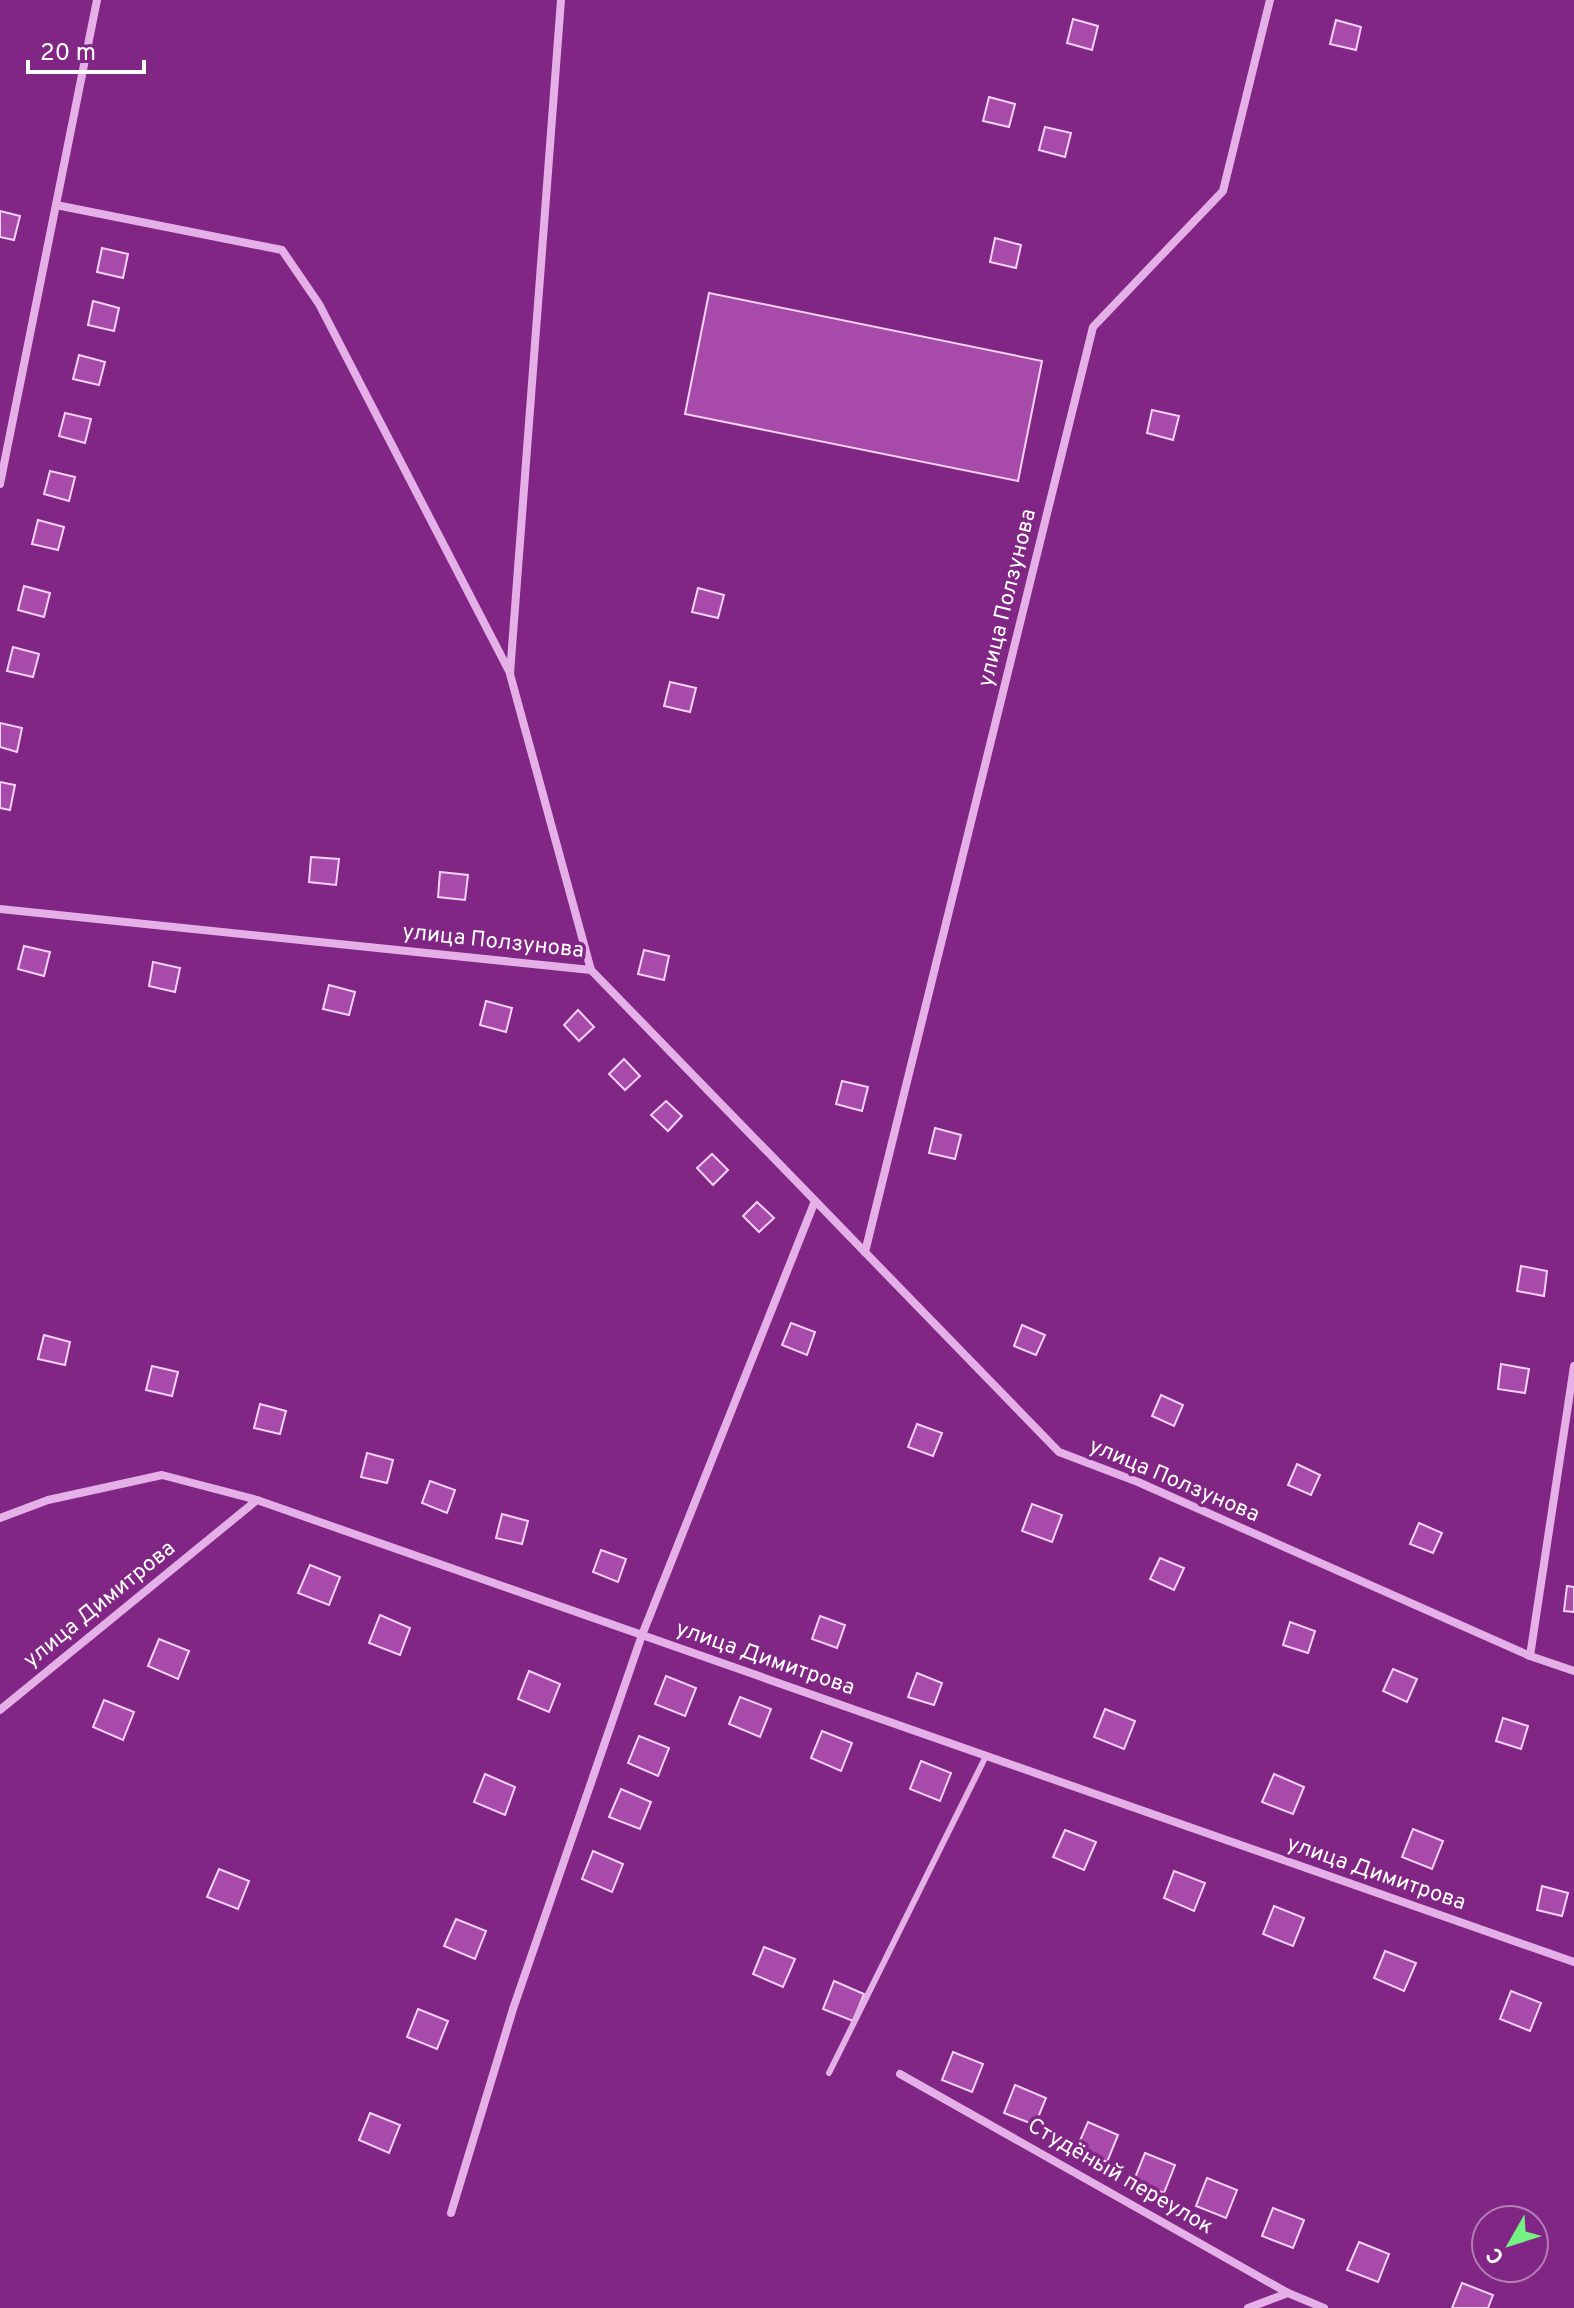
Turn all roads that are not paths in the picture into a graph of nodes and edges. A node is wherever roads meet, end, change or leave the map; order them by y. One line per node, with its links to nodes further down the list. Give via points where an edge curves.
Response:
1 (97, 0): 4 (street)
2 (561, 0): 6 (street)
3 (1270, 0): 10 (street, улица Ползунова, via 1223,191 1093,327)
4 (56, 205): 5 (street); 6 (street, via 282,250 319,304)
5 (0, 484)
6 (510, 674): 8 (street)
7 (0, 909): 8 (street, улица Ползунова)
8 (591, 970): 9 (street, улица Ползунова)
9 (815, 1201): 10 (street, улица Ползунова); 14 (street)
10 (865, 1252): 15 (street, улица Ползунова, via 1059,1452)
11 (1574, 1366): 15 (street)
12 (257, 1500): 13 (street, via 162,1475 48,1500); 14 (street, улица Димитрова); 17 (street, улица Димитрова)
13 (0, 1518)
14 (642, 1635): 18 (street, улица Димитрова); 22 (street, via 513,2009)
15 (1530, 1656): 16 (street, улица Ползунова)
16 (1574, 1671)
17 (0, 1710)
18 (986, 1756): 19 (street, улица Димитрова); 20 (lane)
19 (1574, 1962)
20 (829, 2073)
21 (900, 2074): 23 (street, Студёный переулок)
22 (451, 2213)
23 (1288, 2293): 24 (street); 25 (street, Студёный переулок)
24 (1248, 2308)
25 (1324, 2308)

